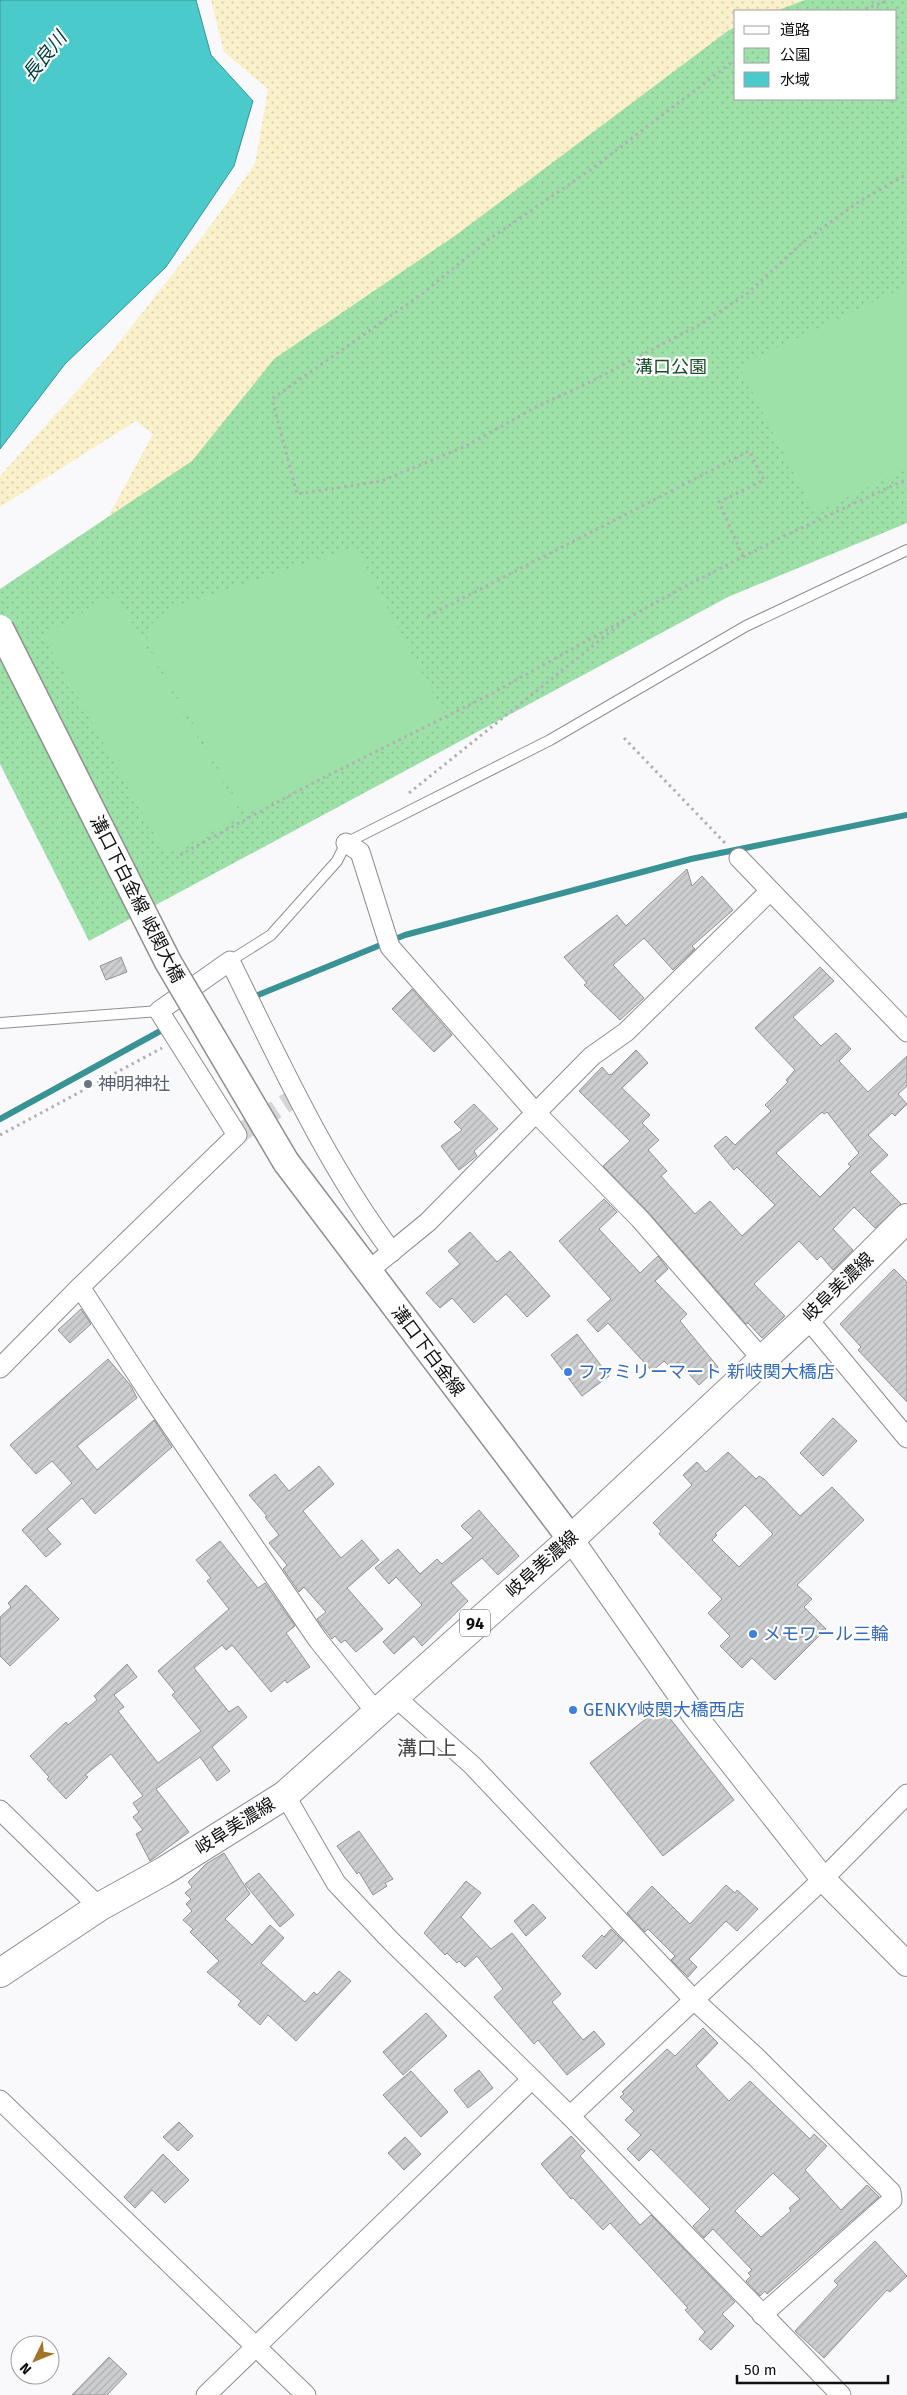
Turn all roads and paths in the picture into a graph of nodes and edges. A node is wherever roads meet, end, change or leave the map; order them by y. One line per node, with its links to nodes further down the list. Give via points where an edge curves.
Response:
1 (890, 0): 2 (path)
2 (862, 10)
3 (734, 61): 4 (path, via 593,168 488,240 423,293 272,399 297,494 382,481 466,446 701,324 748,293 802,243 860,201)
4 (907, 174)
5 (907, 479): 7 (path)
6 (907, 550): 13 (lane, via 746,626 550,740)
7 (743, 556): 8 (path, via 719,502 764,480 749,451); 9 (path)
8 (428, 616)
9 (627, 618): 12 (path); 15 (path, via 491,694 313,783)
10 (0, 628): 24 (main road, 溝口下白金線 岐関大橋, bridge, via 168,962)
11 (624, 738): 14 (path)
12 (407, 794)
13 (346, 843): 17 (lane, via 337,861 271,935); 22 (street, via 360,852 388,941)
14 (733, 852): 16 (street)
15 (180, 855)
16 (770, 891): 20 (street); 22 (street, via 626,1032 592,1056)
17 (230, 961): 18 (street); 26 (street, via 298,1096 367,1219)
18 (159, 1011): 19 (lane); 21 (street)
19 (0, 1023)
20 (907, 1032)
21 (178, 1040): 23 (path); 28 (street, via 237,1135)
22 (535, 1112): 26 (street, via 428,1222); 30 (street, via 640,1219)
23 (0, 1135)
24 (286, 1162): 27 (main road, 溝口下白金線)
25 (904, 1229): 29 (main road, 岐阜美濃線 / 94)
26 (392, 1252): 27 (street)
27 (368, 1271): 33 (main road, 溝口下白金線)
28 (80, 1287): 31 (street); 34 (street, via 318,1640)
29 (806, 1318): 30 (main road, 岐阜美濃線 / 94); 32 (street)
30 (762, 1359): 33 (main road, 岐阜美濃線 / 94)
31 (0, 1368)
32 (907, 1438)
33 (571, 1539): 34 (main road, 岐阜美濃線 / 94); 38 (street, via 694,1715)
34 (385, 1704): 36 (main road, 岐阜美濃線 / 94); 42 (street, via 472,1765)
35 (907, 1794): 38 (street)
36 (285, 1795): 39 (main road, 岐阜美濃線 / 94); 43 (street, via 336,1882 390,1940)
37 (0, 1810): 39 (street)
38 (823, 1879): 40 (street); 42 (street)
39 (100, 1907): 41 (main road, 岐阜美濃線 / 94)
40 (907, 1964)
41 (0, 1973)
42 (694, 2000): 45 (street); 46 (street, via 891,2192 892,2200)
43 (532, 2079): 45 (street); 47 (street)
44 (0, 2100): 47 (street)
45 (570, 2116): 46 (street)
46 (762, 2315): 50 (street)
47 (257, 2345): 48 (street); 49 (street)
48 (206, 2395)
49 (306, 2395)
50 (841, 2395)

